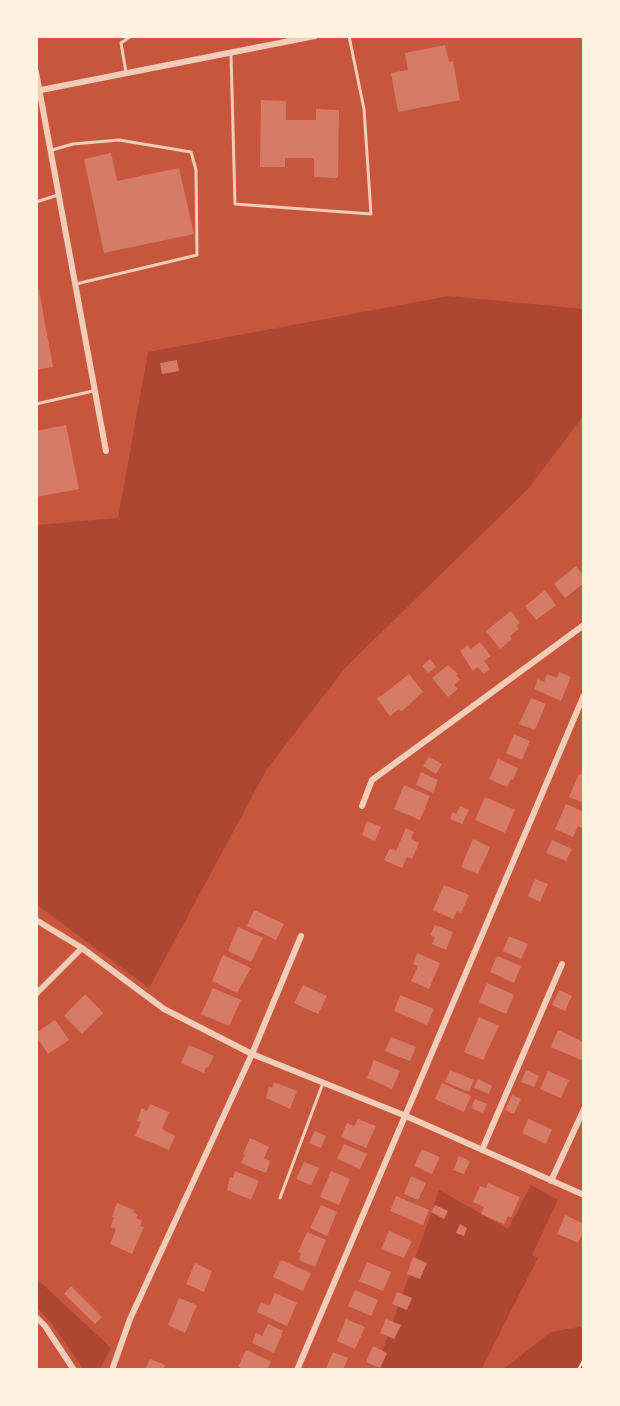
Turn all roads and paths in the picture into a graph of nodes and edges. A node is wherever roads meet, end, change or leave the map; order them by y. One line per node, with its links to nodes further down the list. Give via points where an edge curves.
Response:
1 (131, 36): 6 (lane, via 121,42)
2 (315, 36): 4 (street)
3 (349, 36): 4 (lane, via 364,109 371,214 235,204)
4 (231, 52): 6 (street)
5 (36, 72): 7 (street)
6 (127, 74): 7 (street)
7 (41, 90): 8 (street)
8 (52, 150): 9 (street); 11 (lane, via 119,140 191,152 196,170 197,255)
9 (60, 195): 10 (lane); 11 (street)
10 (36, 202)
11 (76, 284): 12 (street)
12 (95, 391): 13 (lane); 14 (street)
13 (36, 404)
14 (106, 451)
15 (584, 625): 17 (street, via 372,780)
16 (584, 695): 26 (street)
17 (362, 806)
18 (36, 920): 20 (street)
19 (301, 936): 23 (street)
20 (82, 948): 22 (street); 23 (street, via 164,1009)
21 (562, 964): 27 (street)
22 (36, 994)
23 (252, 1054): 24 (street); 34 (street, via 139,1299)
24 (324, 1083): 26 (street); 30 (lane)
25 (584, 1109): 28 (street)
26 (406, 1116): 27 (street); 35 (street)
27 (482, 1150): 28 (street)
28 (551, 1181): 29 (street)
29 (584, 1196)
30 (280, 1198)
31 (36, 1317): 33 (street)
32 (584, 1359): 36 (path)
33 (74, 1370)
34 (112, 1370)
35 (297, 1370)
36 (578, 1370)

